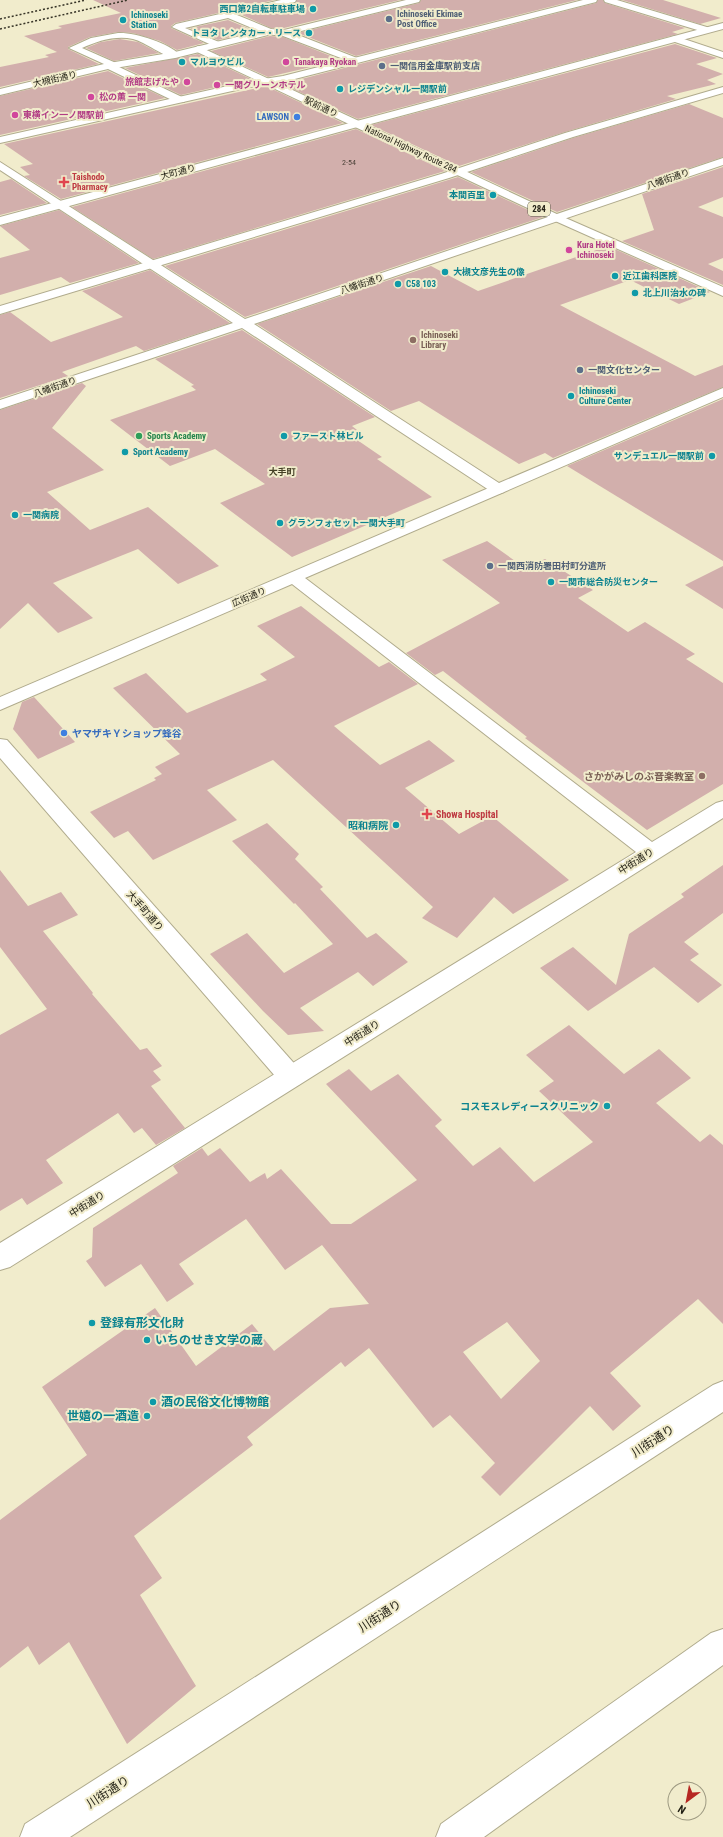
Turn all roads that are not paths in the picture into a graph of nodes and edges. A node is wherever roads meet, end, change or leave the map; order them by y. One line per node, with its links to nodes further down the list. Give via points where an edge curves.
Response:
1 (292, 0): 5 (main road)
2 (416, 0): 9 (main road)
3 (593, 0): 15 (main road)
4 (608, 0): 7 (main road)
5 (229, 15): 8 (main road); 11 (main road, via 176,27)
6 (723, 26): 7 (main road, National Highway Route 284)
7 (707, 30): 10 (main road, National Highway Route 284)
8 (269, 32): 9 (main road); 11 (main road, 大槻街通り)
9 (284, 33): 15 (main road)
10 (675, 39): 14 (main road); 21 (main road, National Highway Route 284)
11 (216, 44): 12 (main road, 大槻街通り)
12 (198, 49): 13 (main road, 大槻街通り); 17 (main road, 駅前通り)
13 (175, 55): 16 (main road, 大槻街通り); 16 (main road, via 133,36 120,35 74,48)
14 (723, 55)
15 (354, 60): 17 (main road)
16 (111, 66): 19 (main road, 大槻街通り); 20 (main road)
17 (266, 82): 20 (main road); 21 (main road, 駅前通り)
18 (723, 90): 25 (main road, via 569,135)
19 (0, 92)
20 (180, 100): 22 (main road)
21 (356, 124): 25 (main road, National Highway Route 284 / 284); 26 (main road, 大町通り)
22 (0, 140)
23 (723, 161): 27 (main road, 八幡街通り)
24 (0, 165): 26 (main road)
25 (460, 171): 27 (main road, National Highway Route 284 / 284); 29 (main road)
26 (60, 205): 28 (main road, 大町通り); 29 (main road)
27 (557, 218): 30 (main road, National Highway Route 284 / 284); 32 (main road, 八幡街通り)
28 (0, 221)
29 (151, 264): 31 (main road); 32 (main road)
30 (723, 292)
31 (0, 310)
32 (244, 323): 34 (main road, 八幡街通り); 35 (main road)
33 (723, 392): 35 (main road, 広街通り)
34 (0, 405)
35 (498, 489): 36 (main road, 広街通り)
36 (294, 578): 37 (main road, 広街通り); 40 (main road)
37 (0, 704)
38 (0, 745): 41 (main road, 大手町通り)
39 (719, 816): 40 (main road, 中街通り)
40 (651, 852): 41 (main road, 中街通り)
41 (291, 1077): 42 (main road, 中街通り)
42 (0, 1258)
43 (723, 1395): 45 (main road, 川街通り)
44 (723, 1645): 46 (main road)
45 (38, 1837)
46 (454, 1837)

